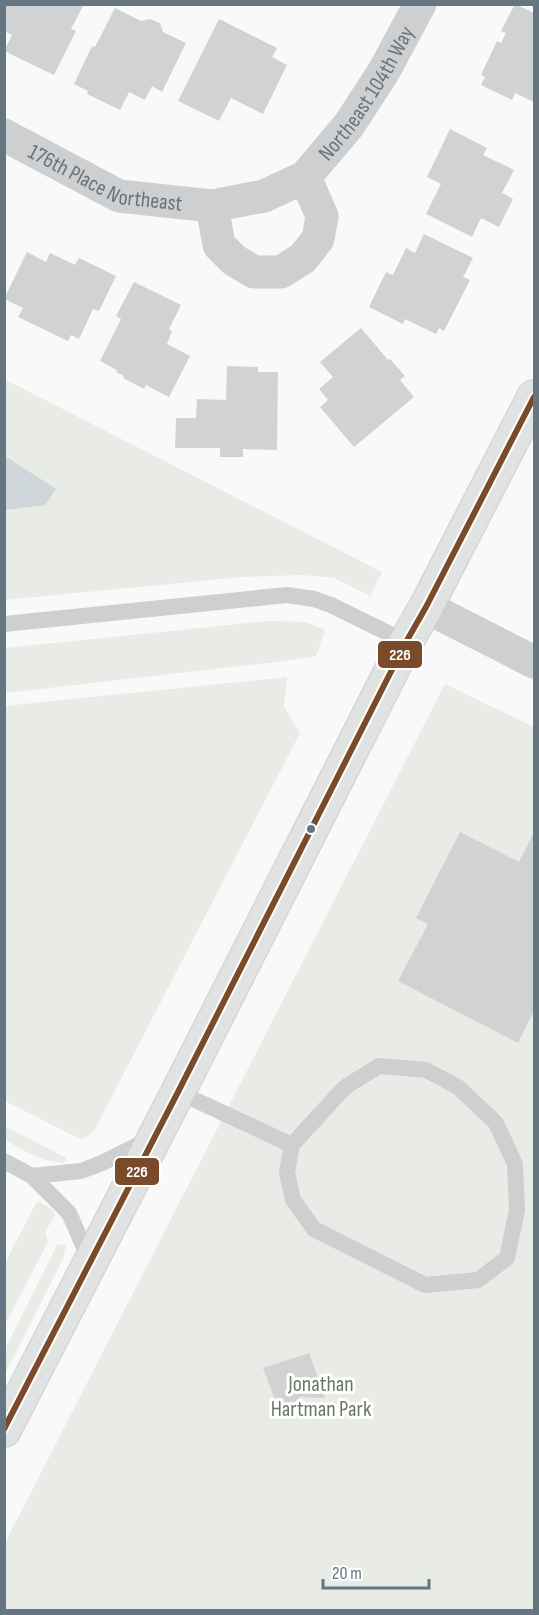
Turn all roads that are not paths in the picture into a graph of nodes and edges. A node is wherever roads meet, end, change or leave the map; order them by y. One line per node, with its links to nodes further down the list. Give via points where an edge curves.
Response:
1 (420, 4): 3 (street, Northeast 104th Way, via 349,125)
2 (4, 135): 5 (street, 176th Place Northeast, via 119,196)
3 (305, 177): 4 (street, Northeast 104th Way); 6 (street, Northeast 104th Way, via 322,216 318,239 303,258)
4 (264, 196): 5 (street, 176th Place Northeast)
5 (212, 206): 6 (street, 176th Place Northeast, via 219,245 234,260 254,272)
6 (281, 273)
7 (534, 398): 8 (street)
8 (426, 607): 10 (street); 11 (street)
9 (4, 624): 10 (lane, via 287,596 332,605)
10 (406, 642): 12 (street)
11 (534, 662)
12 (178, 1092): 13 (street); 14 (lane)
13 (154, 1137): 16 (lane, via 81,1171); 17 (street)
14 (292, 1145): 14 (lane, via 287,1172 293,1200 314,1229 425,1285 478,1280 507,1258 517,1210 515,1164 496,1123 458,1087 426,1070 379,1066 345,1087)
15 (4, 1161): 16 (lane)
16 (32, 1176): 17 (lane, via 69,1213)
17 (91, 1262): 18 (street)
18 (4, 1430)

